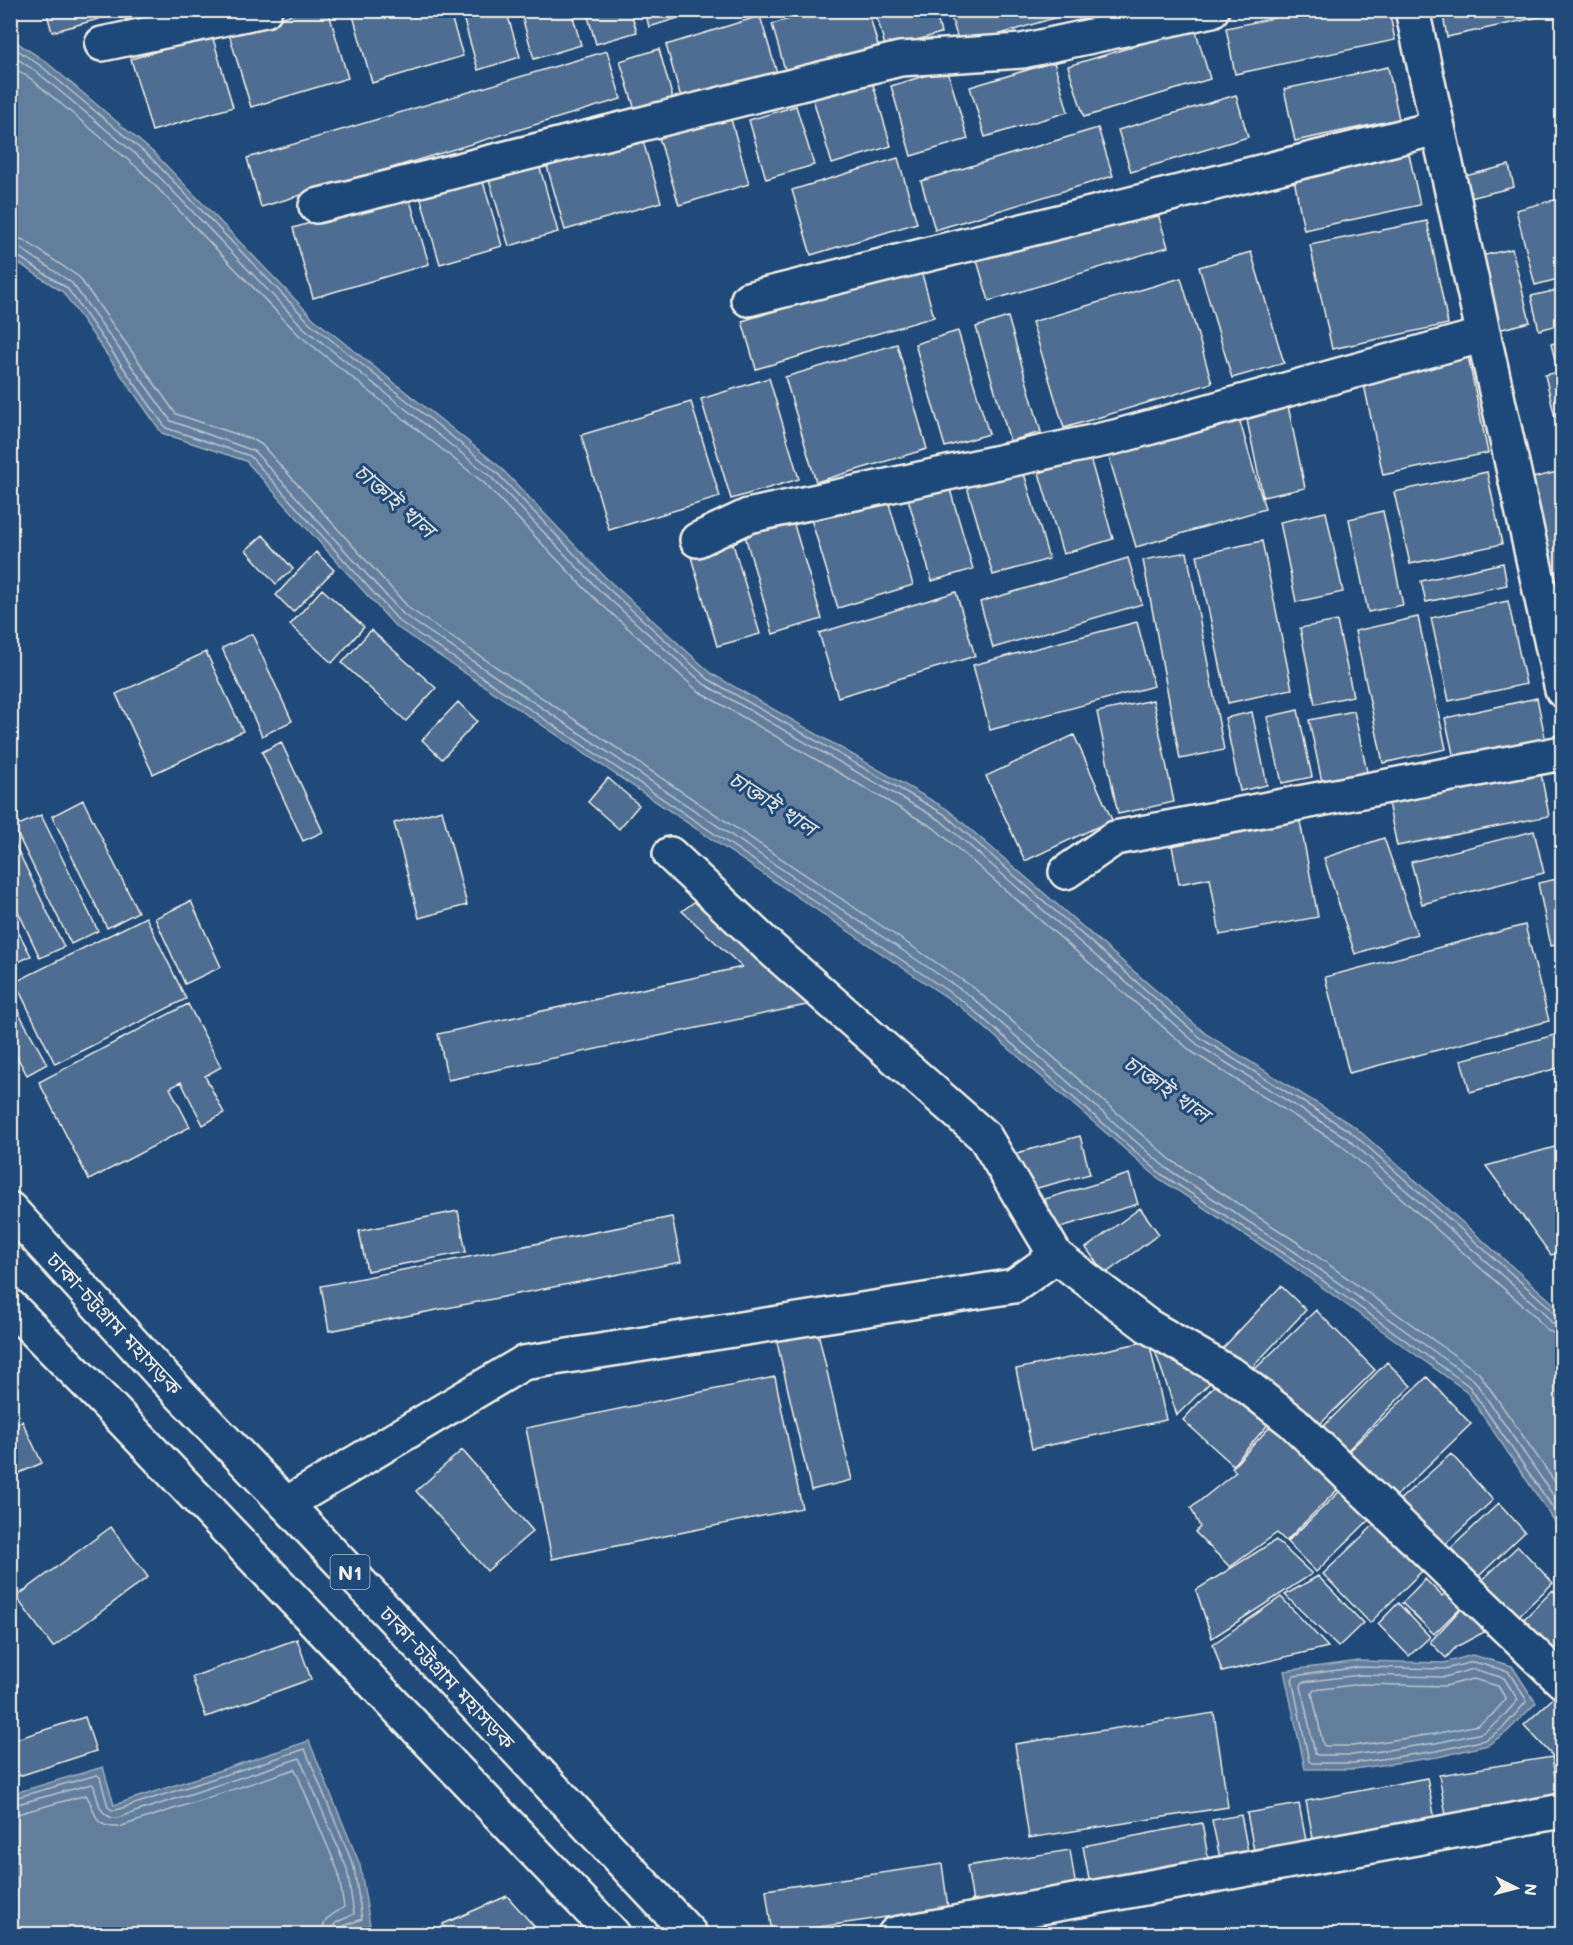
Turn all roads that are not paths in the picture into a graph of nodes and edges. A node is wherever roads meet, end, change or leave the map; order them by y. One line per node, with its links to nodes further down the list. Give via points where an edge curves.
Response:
1 (265, 10): 4 (main road)
2 (1212, 10): 6 (main road, via 1022,51 900,59)
3 (1412, 10): 5 (main road)
4 (102, 44)
5 (1437, 128): 7 (main road); 8 (main road)
6 (316, 206)
7 (748, 299)
8 (1484, 335): 9 (main road, via 1115,437 748,516); 10 (main road)
9 (697, 540)
10 (1563, 690)
11 (1563, 753): 13 (main road, via 1115,838)
12 (670, 854): 15 (main road, via 985,1137)
13 (1066, 872)
14 (10, 1209): 17 (main road, ঢাকা-চট্টগ্রাম মহাসড়ক / N1)
15 (1056, 1256): 17 (main road, via 1014,1286 524,1363); 18 (main road, via 1148,1326 1234,1376 1293,1422)
16 (10, 1306): 20 (main road)
17 (286, 1503): 21 (main road, ঢাকা-চট্টগ্রাম মহাসড়ক / N1)
18 (1563, 1681)
19 (1563, 1811): 22 (main road)
20 (613, 1935)
21 (690, 1935)
22 (895, 1935)

